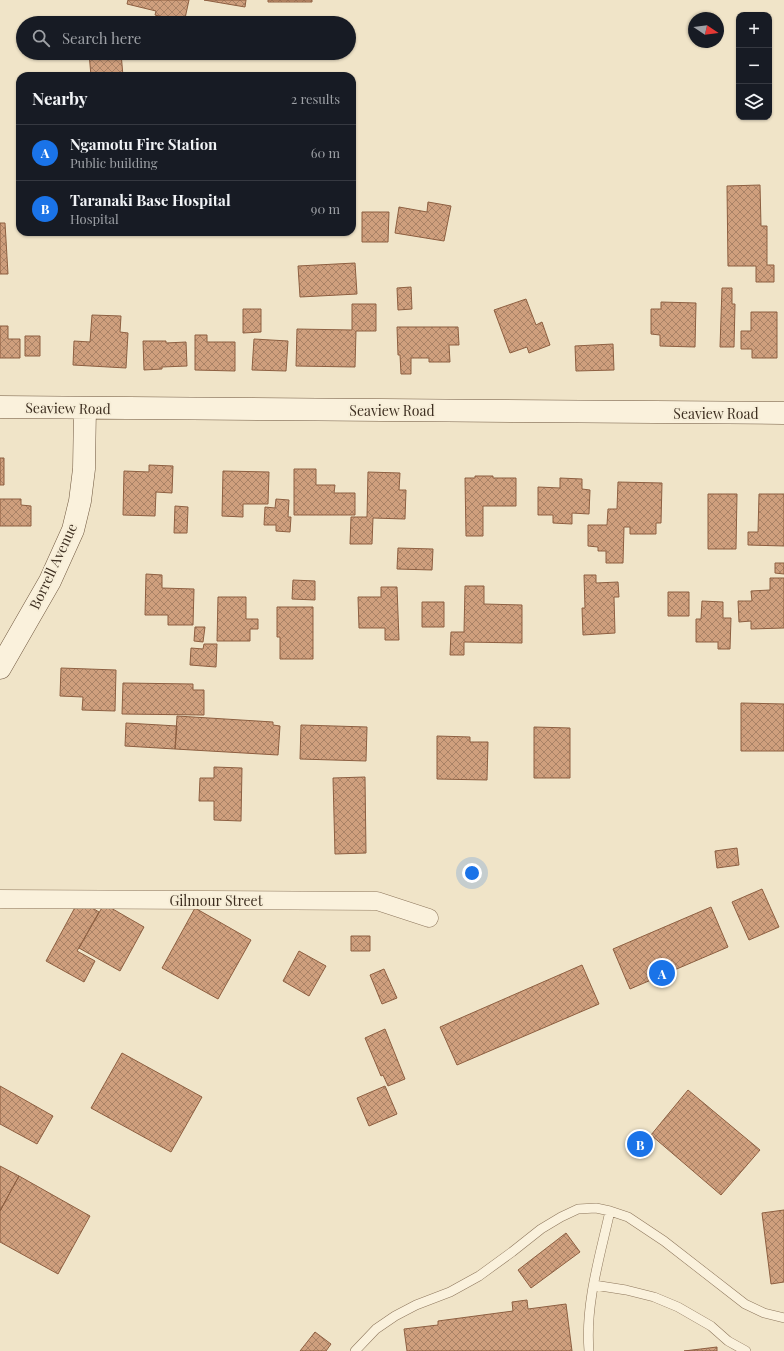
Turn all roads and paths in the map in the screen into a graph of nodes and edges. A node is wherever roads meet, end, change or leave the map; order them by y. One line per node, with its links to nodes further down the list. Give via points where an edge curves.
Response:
1 (0, 407): 2 (street, Seaview Road)
2 (85, 408): 3 (street, Seaview Road); 4 (street, Borrell Avenue, via 84,469 74,530 50,580)
3 (784, 413)
4 (0, 668)
5 (0, 898): 6 (street, Gilmour Street, via 377,901)
6 (429, 918)
7 (610, 1210): 8 (lane); 9 (lane, via 645,1227 745,1304 764,1313); 10 (lane, via 578,1209 561,1217 479,1276 395,1316)
8 (594, 1285): 11 (lane, via 588,1323); 12 (lane, via 654,1297 711,1326 728,1341)
9 (784, 1318)
10 (355, 1351)
11 (589, 1351)
12 (746, 1351)

